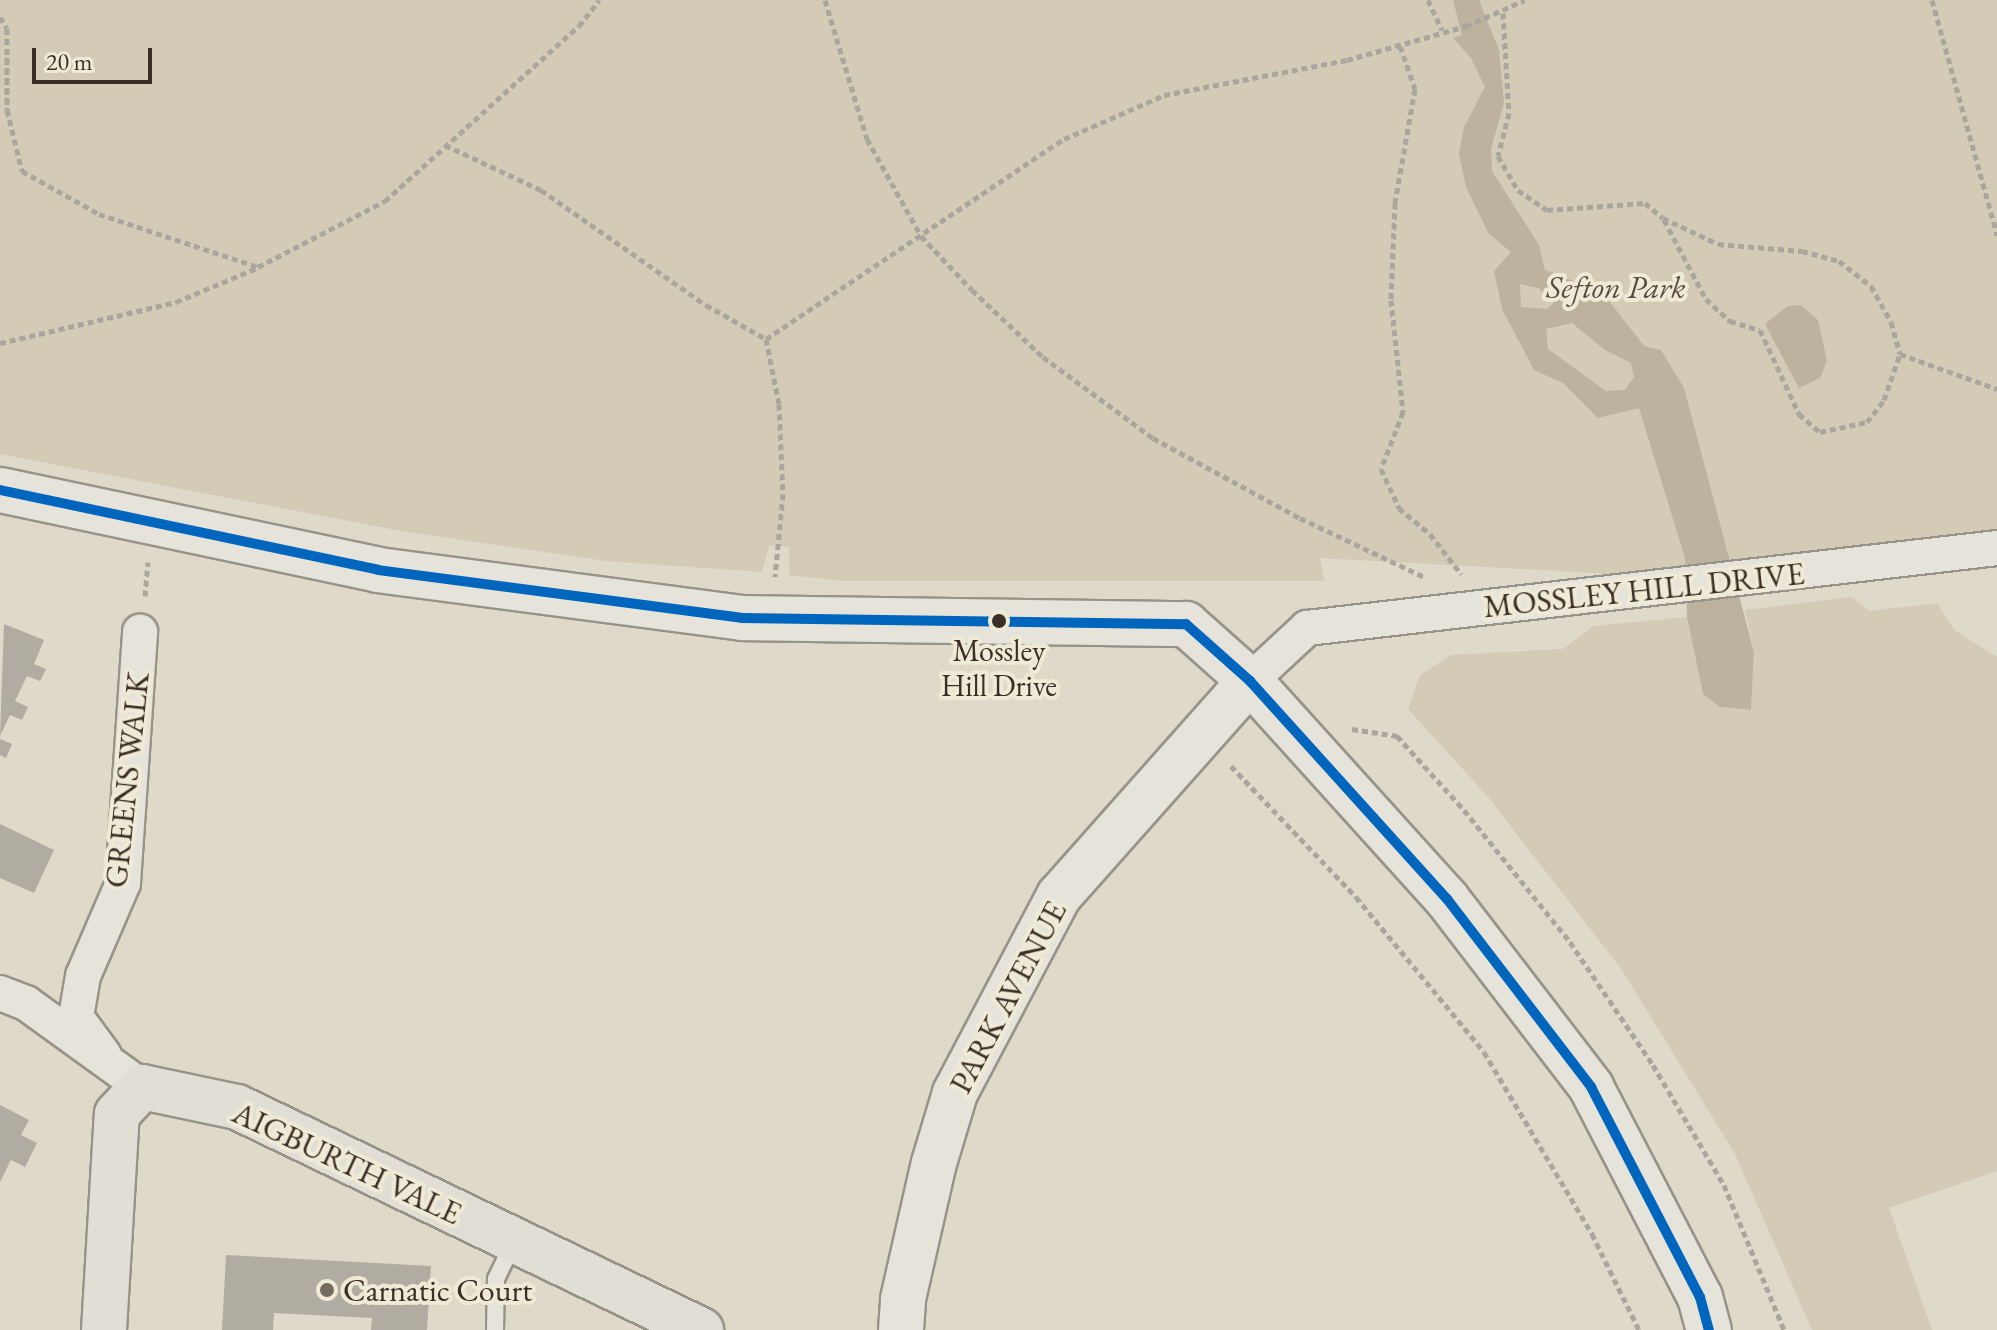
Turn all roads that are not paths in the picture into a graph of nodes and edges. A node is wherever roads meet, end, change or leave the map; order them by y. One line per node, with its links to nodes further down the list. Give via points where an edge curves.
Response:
1 (0, 490): 4 (street, via 378,570 772,619 1186,624)
2 (1997, 548): 4 (street, MOSSLEY HILL DRIVE, via 1307,628)
3 (140, 632): 6 (street, GREENS WALK, via 123,883 83,976 76,1017)
4 (1250, 681): 12 (street, PARK AVENUE, via 1059,896 955,1093 930,1178); 13 (street, via 1447,899 1591,1087 1700,1297)
5 (0, 993): 6 (street, AIGBURTH VALE, via 26,1003)
6 (104, 1055): 7 (street, AIGBURTH VALE)
7 (142, 1087): 8 (main road, AIGBURTH VALE, via 237,1107); 9 (main road, via 117,1114)
8 (514, 1242): 10 (lane, via 496,1279); 11 (main road, AIGBURTH VALE)
9 (104, 1330)
10 (495, 1330)
11 (701, 1330)
12 (901, 1330)
13 (1709, 1330)

